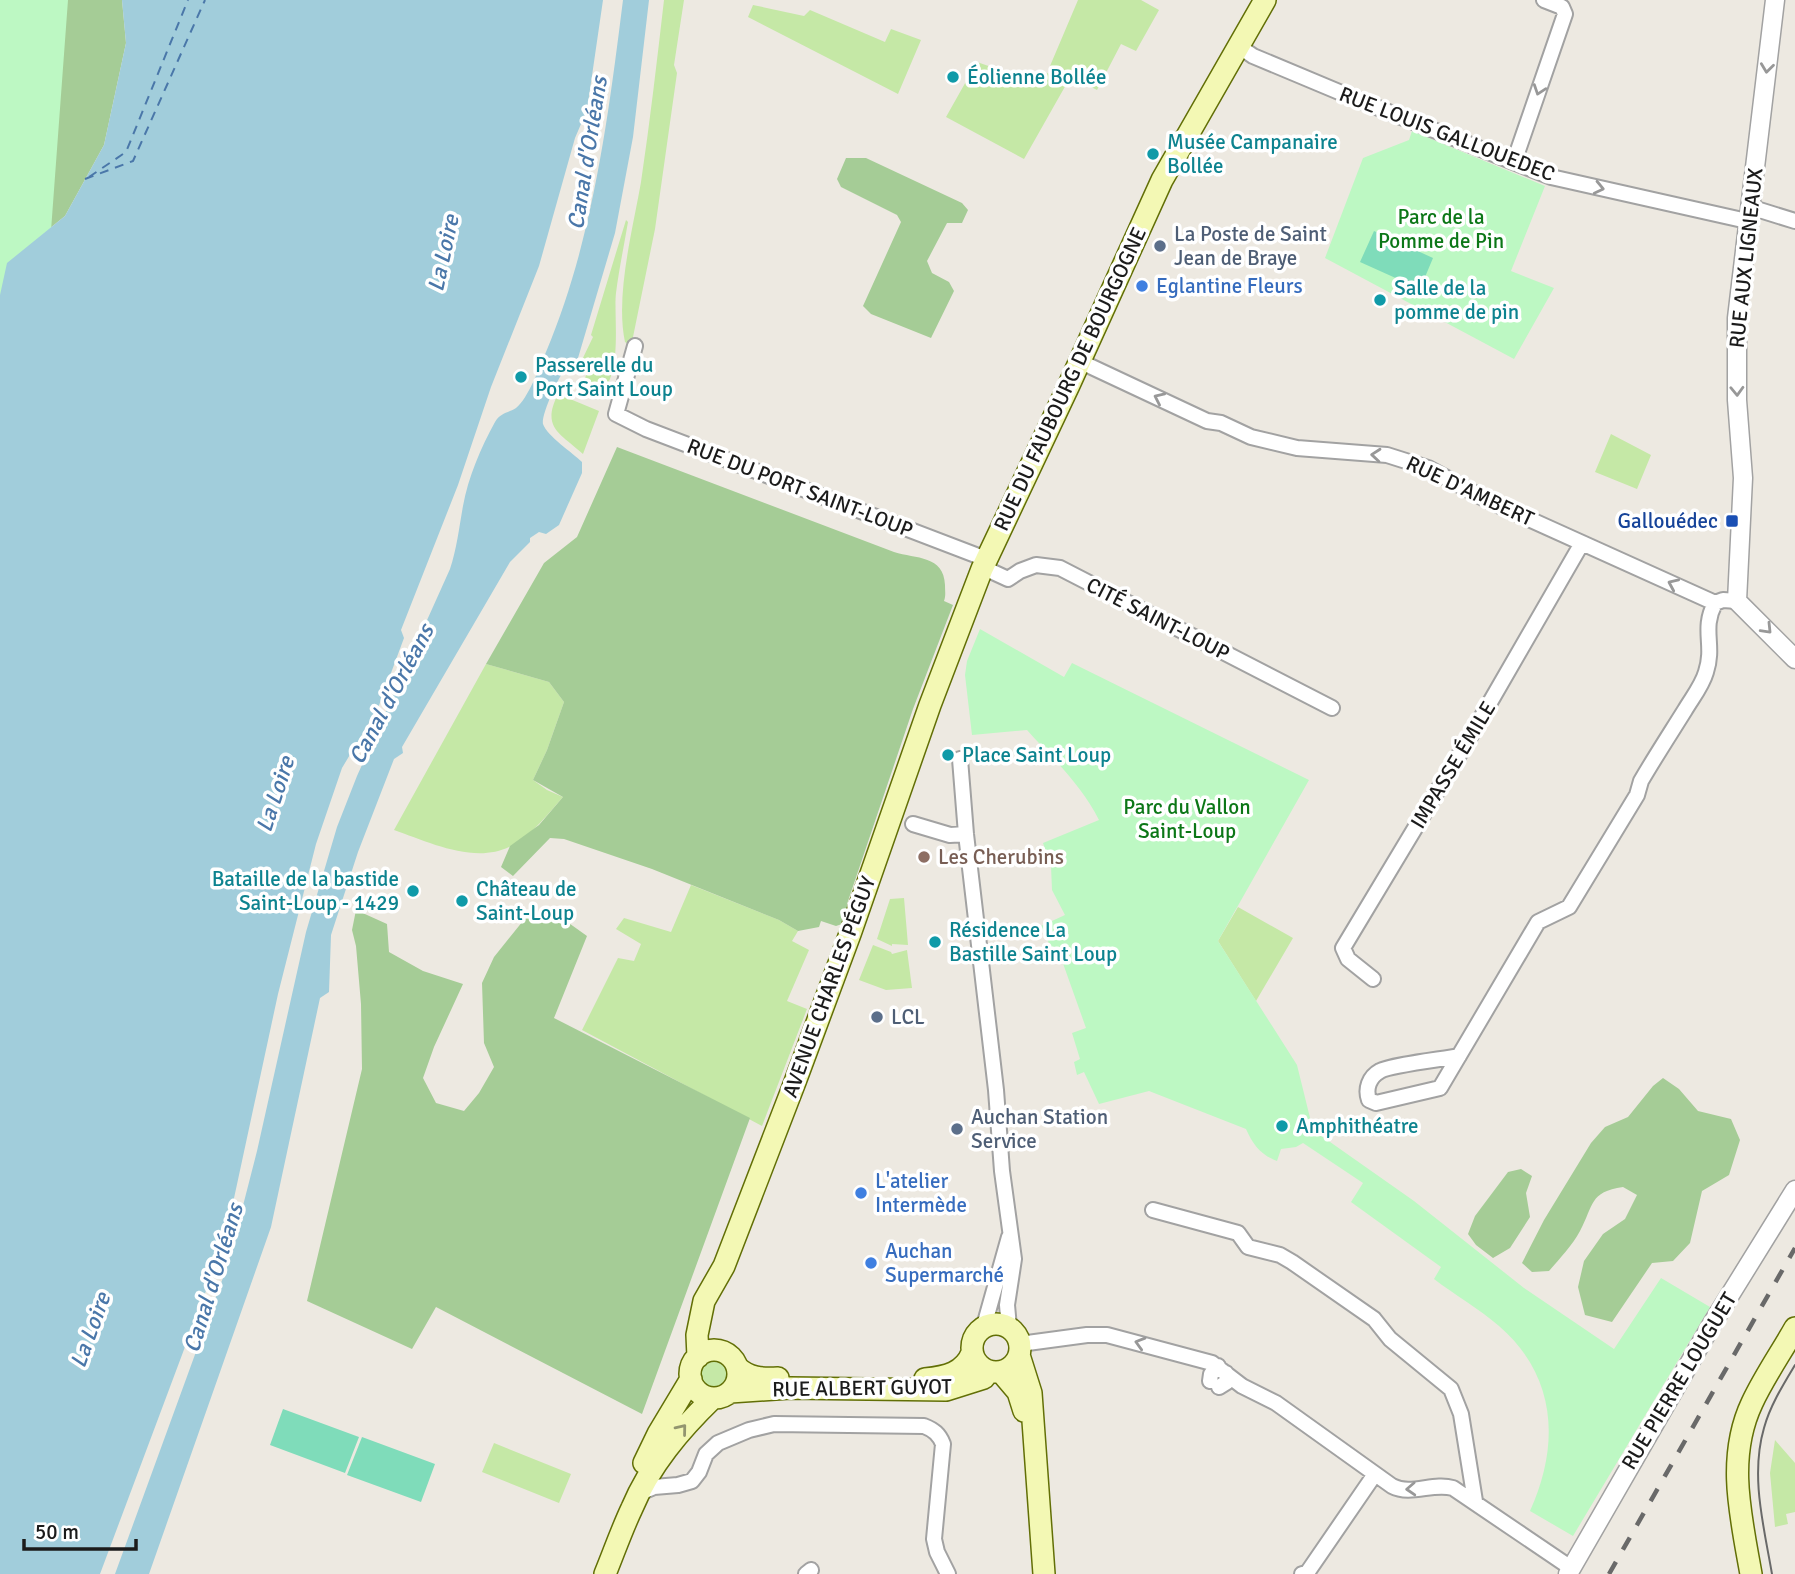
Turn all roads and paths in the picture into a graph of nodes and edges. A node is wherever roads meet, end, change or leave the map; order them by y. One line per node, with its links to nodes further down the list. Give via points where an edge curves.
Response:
1 (1265, 0): 5 (main road, RUE DU FAUBOURG DE BOURGOGNE)
2 (1274, 0): 5 (main road, RUE DU FAUBOURG DE BOURGOGNE)
3 (1544, 0): 6 (street, one-way to 6, via 1562,7 1565,14)
4 (1775, 0): 7 (street, RUE AUX LIGNEAUX, one-way to 7)
5 (1237, 53): 6 (street, RUE LOUIS GALLOUEDEC); 10 (main road, RUE DU FAUBOURG DE BOURGOGNE, via 1162,180)
6 (1514, 162): 7 (street, RUE LOUIS GALLOUEDEC, one-way to 7, via 1551,177)
7 (1748, 214): 8 (street, RUE LOUIS GALLOUEDEC); 13 (street, RUE AUX LIGNEAUX, one-way to 13, via 1737,318 1742,478)
8 (1795, 221)
9 (635, 346): 12 (street, RUE DU PORT SAINT-LOUP, via 615,414)
10 (1079, 361): 11 (street, RUE D'AMBERT, one-way to 10, via 1428,468 1387,455 1297,448 1251,437); 12 (main road, RUE DU FAUBOURG DE BOURGOGNE)
11 (1582, 543): 14 (street, RUE D'AMBERT, one-way to 11); 21 (street, IMPASSE ÉMILE, via 1343,948 1348,959)
12 (984, 563): 16 (main road, RUE DU FAUBOURG DE BOURGOGNE); 17 (street, CITÉ SAINT-LOUP, via 1008,579 1036,565 1060,568)
13 (1737, 601): 14 (street, RUE D'AMBERT); 15 (street, one-way to 15)
14 (1715, 603): 22 (street, via 1709,615 1710,653 1702,683 1569,907 1538,922)
15 (1795, 659)
16 (930, 705): 30 (main road, AVENUE CHARLES PÉGUY, via 846,947 724,1266 704,1301 697,1335)
17 (1332, 708)
18 (960, 759): 20 (street)
19 (913, 824): 20 (street, via 950,835)
20 (966, 834): 25 (street)
21 (1373, 979)
22 (1459, 1056): 22 (street, via 1440,1088 1376,1103 1369,1100 1369,1081 1380,1070)
23 (1795, 1190): 40 (street, RUE PIERRE LOUGUET)
24 (1153, 1210): 39 (street, via 1238,1233 1248,1247 1292,1262 1374,1319 1390,1339 1445,1383 1461,1413)
25 (1010, 1236): 26 (street); 28 (street, via 1014,1259 1007,1305)
26 (984, 1326): 28 (main road, via 997,1323); 29 (main road, via 973,1337)
27 (1795, 1328): 46 (main road, via 1751,1405 1739,1444 1737,1486)
28 (1016, 1342): 32 (street, one-way to 28, via 1094,1334); 33 (main road, via 1012,1366); 44 (main road, via 1031,1394)
29 (972, 1353): 31 (main road, RUE ALBERT GUYOT, via 968,1363 952,1374 925,1379 758,1378); 33 (main road, via 980,1367)
30 (708, 1354): 31 (main road, via 727,1355); 34 (main road, via 693,1363)
31 (737, 1367): 36 (main road, via 737,1380)
32 (1222, 1369): 35 (street, via 1227,1382); 37 (street, via 1242,1387 1276,1404)
33 (994, 1371): 36 (main road, RUE ALBERT GUYOT, via 946,1390 790,1388); 43 (main road, via 1018,1392 1024,1408)
34 (691, 1380): 36 (main road, via 699,1392); 38 (main road, via 639,1474)
35 (1215, 1384)
36 (721, 1395): 38 (main road, one-way to 36, via 683,1427)
37 (1375, 1474): 39 (street, one-way to 37, via 1446,1486 1399,1490); 45 (street)
38 (636, 1499): 41 (main road); 42 (street, via 654,1487 692,1481 706,1454 718,1443 774,1423 924,1426 934,1430 943,1444 934,1539)
39 (1475, 1501): 40 (street)
40 (1569, 1571)
41 (605, 1574)
42 (948, 1574)
43 (1037, 1574)
44 (1044, 1574)
45 (1306, 1574)
46 (1751, 1574)

